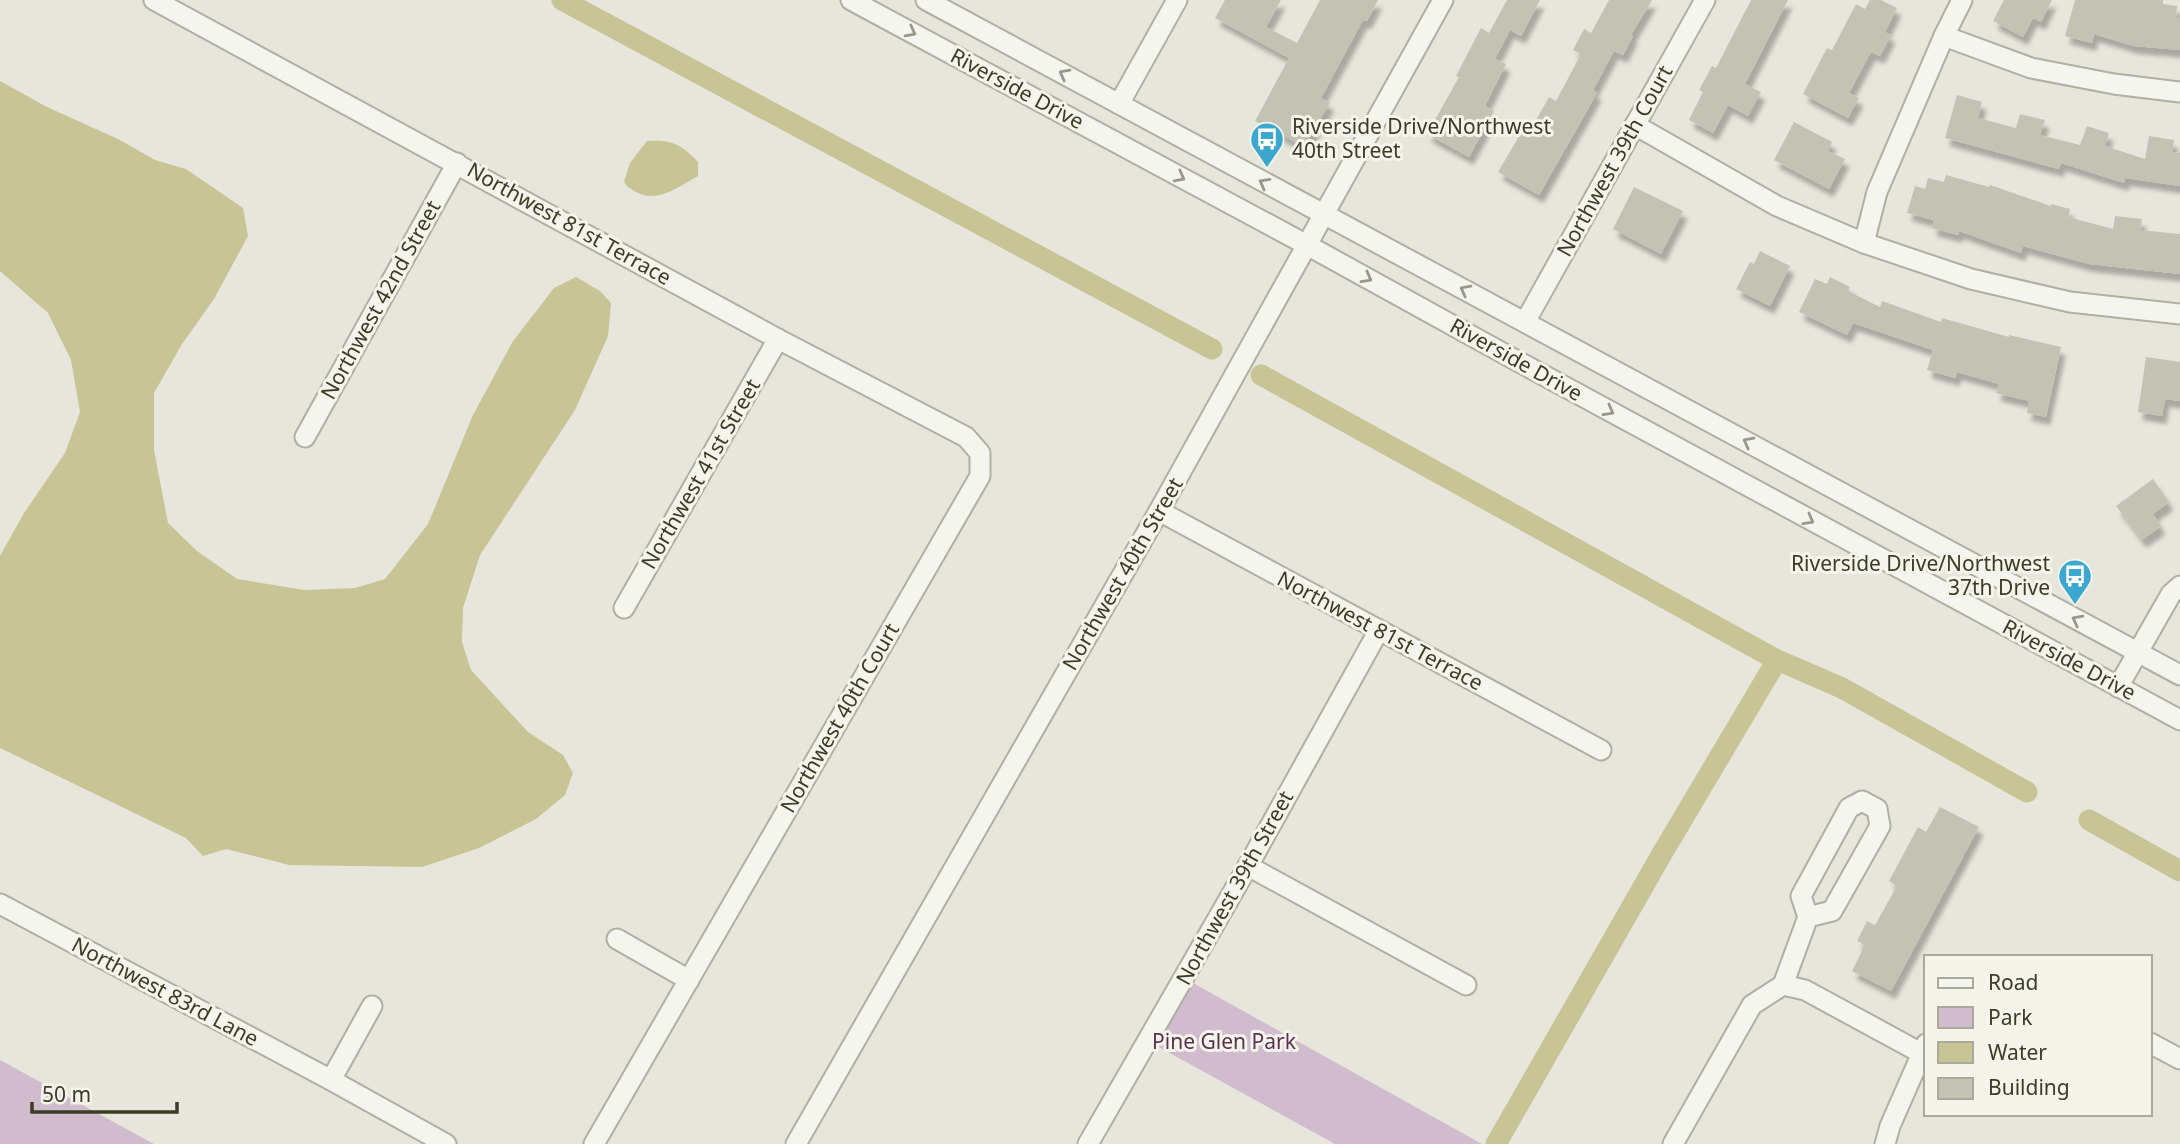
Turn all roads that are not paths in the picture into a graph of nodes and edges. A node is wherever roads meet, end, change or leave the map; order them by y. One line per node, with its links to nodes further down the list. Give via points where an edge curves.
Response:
1 (154, 0): 12 (street, Northwest 81st Terrace)
2 (851, 0): 15 (street, Riverside Drive, one-way to 15)
3 (926, 0): 10 (street, Riverside Drive, one-way to 3)
4 (1177, 0): 10 (street)
5 (1443, 0): 13 (street, Northwest 40th Street)
6 (1705, 0): 11 (street, Northwest 39th Court)
7 (1962, 0): 8 (street)
8 (1944, 36): 9 (street, via 2031,68); 14 (street, via 1877,192)
9 (2180, 92)
10 (1119, 104): 13 (street, Riverside Drive, one-way to 10)
11 (1635, 125): 14 (street, via 1777,206); 17 (street, Northwest 39th Court)
12 (457, 163): 18 (street, Northwest 81st Terrace); 19 (street, Northwest 42nd Street)
13 (1324, 215): 15 (street, Northwest 40th Street); 17 (street, Riverside Drive, one-way to 13)
14 (1864, 243): 16 (street, via 1971,279 2070,302)
15 (1307, 245): 21 (street, Northwest 40th Street); 27 (street, Riverside Drive, one-way to 27)
16 (2180, 314)
17 (1525, 322): 25 (street, Riverside Drive, one-way to 17)
18 (778, 340): 20 (street, Northwest 81st Terrace, via 966,437); 23 (street, Northwest 41st Street)
19 (305, 437)
20 (980, 453): 34 (street, Northwest 40th Court, via 979,476)
21 (1159, 511): 24 (street, Northwest 81st Terrace); 44 (street, Northwest 40th Street)
22 (2180, 586): 25 (street)
23 (624, 608)
24 (1379, 630): 29 (street, Northwest 81st Terrace); 30 (street, Northwest 39th Street)
25 (2137, 652): 26 (street, Riverside Drive); 27 (street)
26 (2180, 676)
27 (2118, 687): 28 (street, Riverside Drive)
28 (2180, 720)
29 (1601, 750)
30 (1248, 866): 35 (street); 45 (street, Northwest 39th Street)
31 (0, 904): 41 (street, Northwest 83rd Lane)
32 (1808, 918): 32 (street, via 1832,911 1880,826 1877,809 1862,800 1849,808 1801,896); 36 (street)
33 (617, 939): 34 (street)
34 (689, 979): 43 (street, Northwest 40th Court)
35 (1466, 985)
36 (1783, 985): 39 (street, via 1805,990); 46 (street, via 1752,1005)
37 (372, 1006): 41 (street)
38 (2152, 1043): 40 (street)
39 (1924, 1048): 47 (street)
40 (2180, 1059)
41 (331, 1080): 42 (street, Northwest 83rd Lane)
42 (446, 1144)
43 (594, 1144)
44 (796, 1144)
45 (1088, 1144)
46 (1673, 1144)
47 (1885, 1144)

